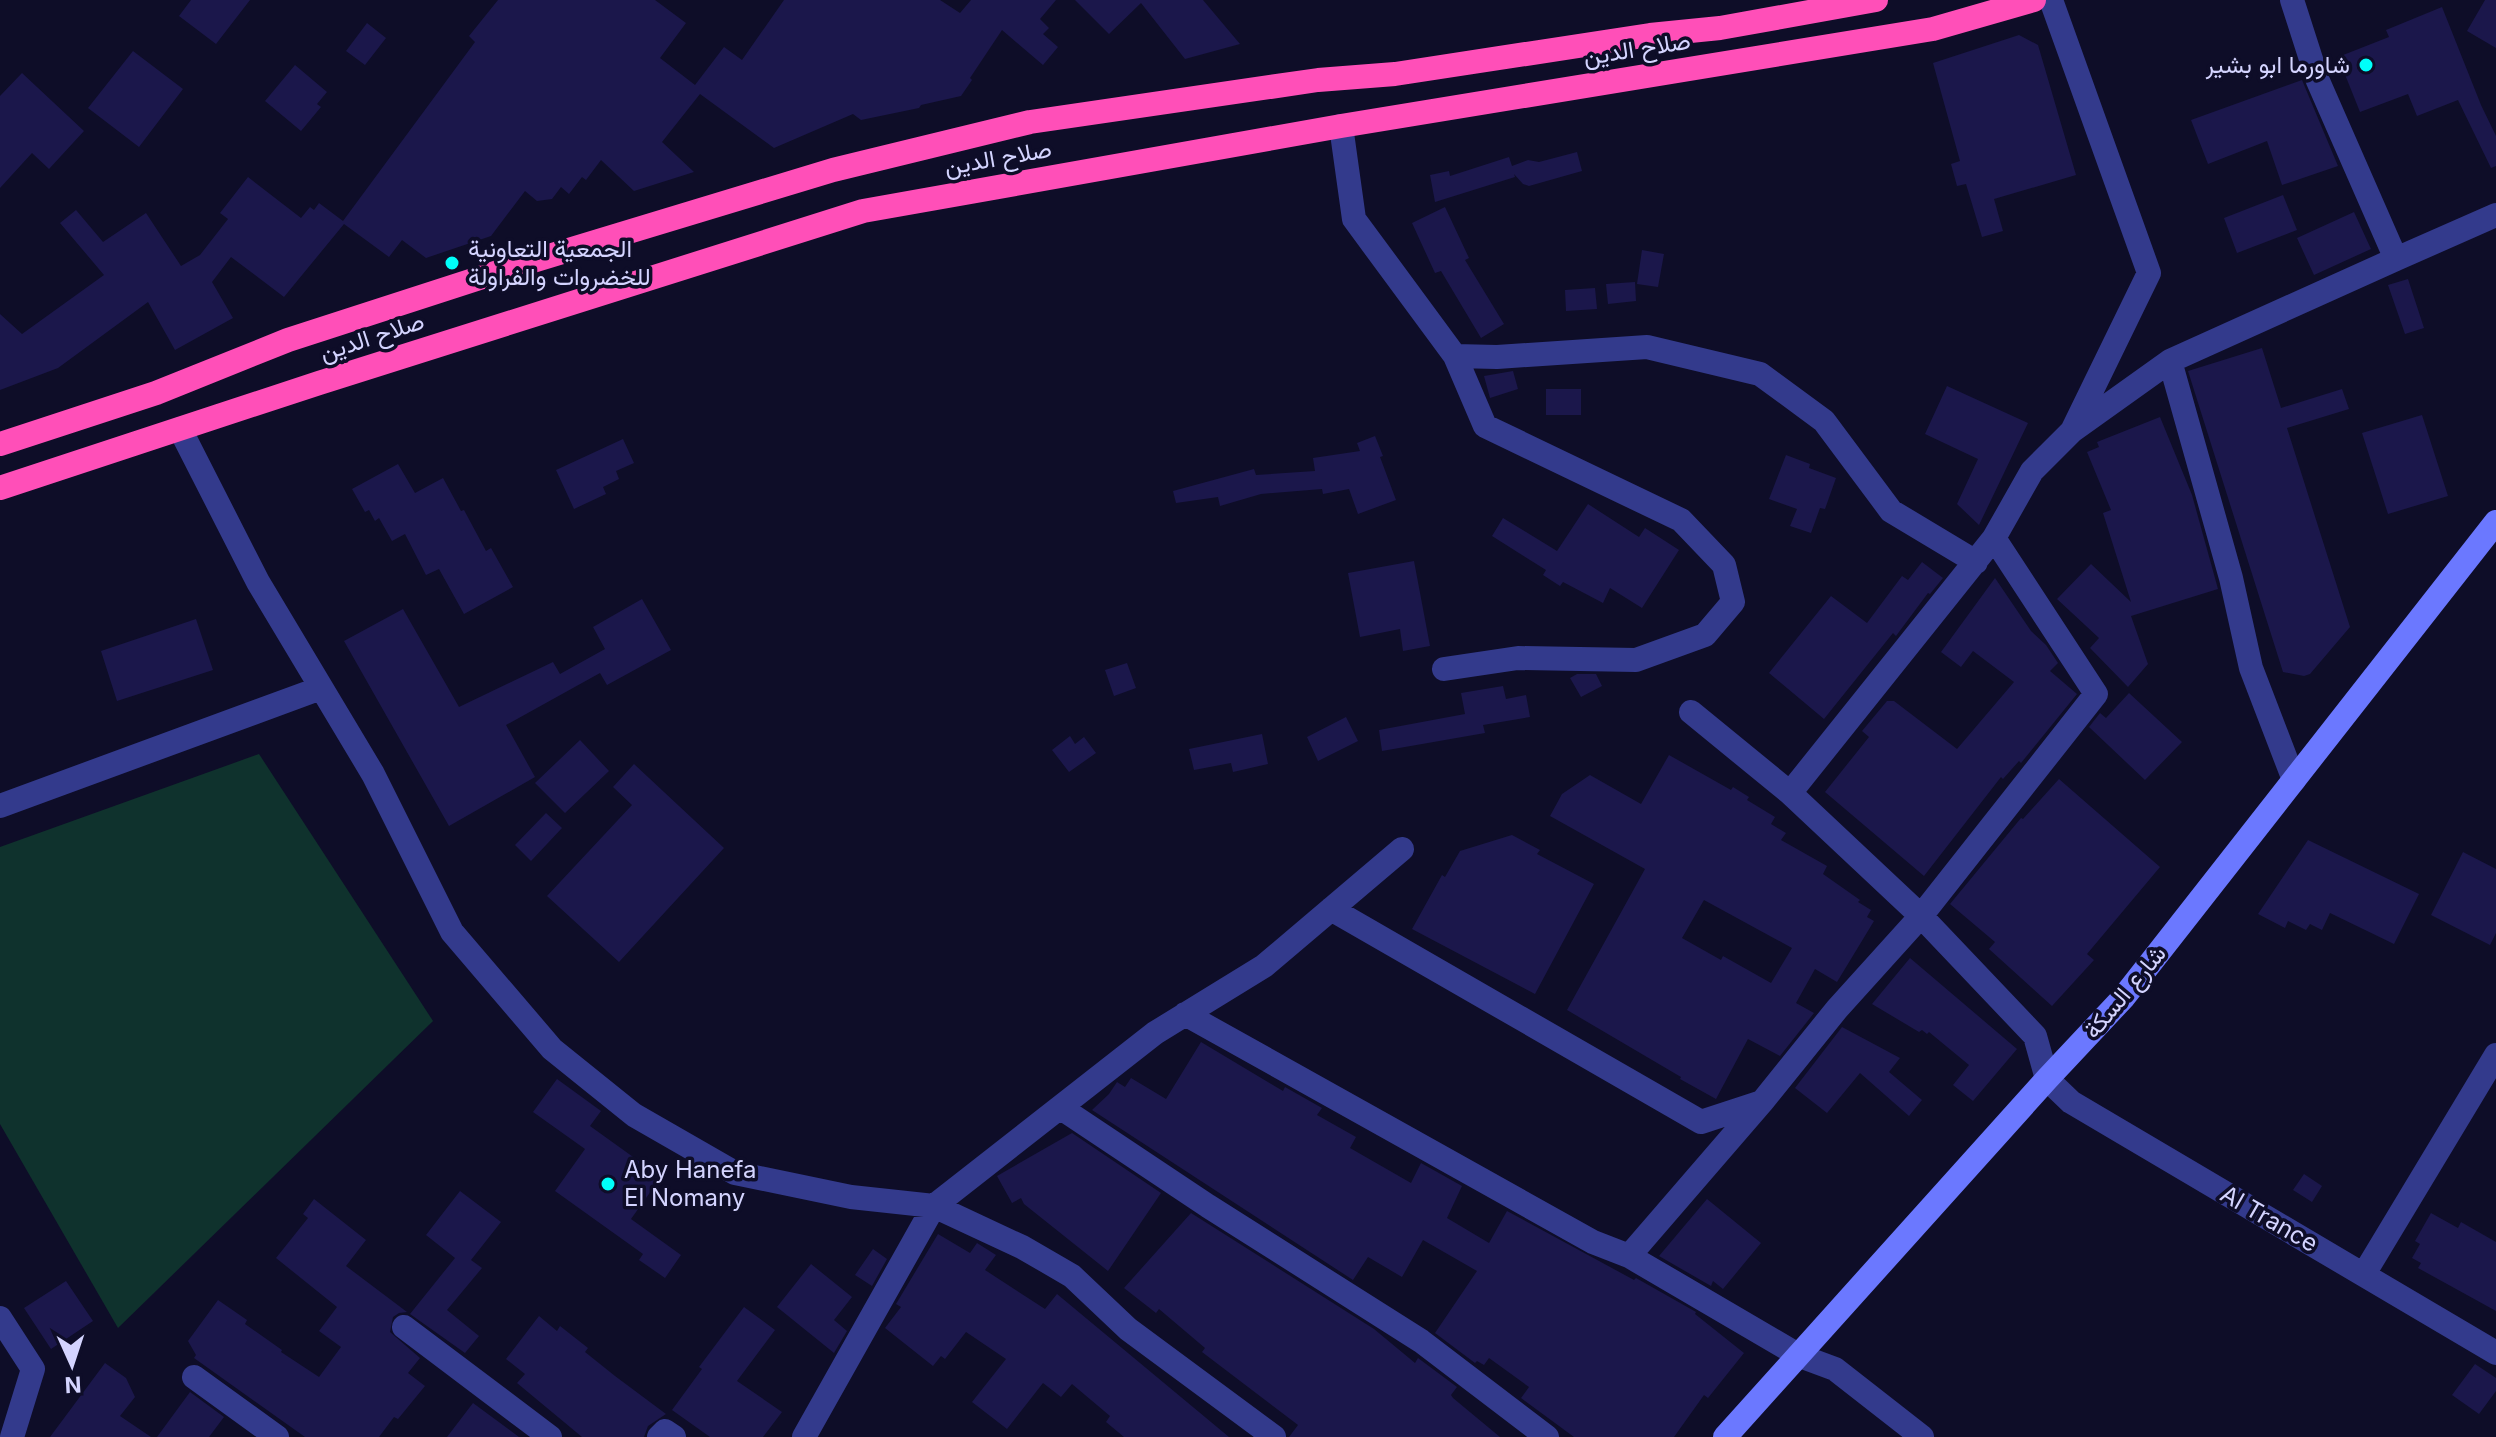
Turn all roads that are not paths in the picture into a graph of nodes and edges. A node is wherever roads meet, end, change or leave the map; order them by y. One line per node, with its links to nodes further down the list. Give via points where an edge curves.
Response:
1 (1876, 0): 12 (highway, صلاح الدين, via 1720,28 1030,122 833,170 526,263 288,340 156,393)
2 (2034, 0): 5 (highway, صلاح الدين, via 1933,29)
3 (2051, 0): 11 (street, via 2149,273)
4 (2292, 0): 7 (street, via 2318,81)
5 (1341, 126): 8 (street, via 1354,219); 10 (highway, صلاح الدين, via 863,211)
6 (2496, 215): 7 (street)
7 (2396, 259): 9 (street)
8 (1455, 356): 16 (street, via 1647,347 1760,374 1824,421 1891,511); 17 (street, via 1485,426 1681,520 1724,565 1733,602 1705,635 1636,660 1518,658)
9 (2170, 361): 11 (street); 20 (street, via 2251,668)
10 (180, 429): 13 (highway, صلاح الدين); 18 (street, via 258,582)
11 (2072, 431): 15 (street, via 2032,471)
12 (0, 444)
13 (0, 488)
14 (2496, 522): 20 (street, شارع السكة)
15 (1994, 538): 16 (street); 25 (street, via 2096,694)
16 (1976, 562): 21 (street)
17 (1444, 669)
18 (321, 688): 22 (street); 31 (street, via 373,774 452,932 552,1049 634,1115 735,1173 851,1197)
19 (1691, 712): 21 (street)
20 (2294, 780): 28 (street, شارع السكة, via 2123,998)
21 (1790, 793): 25 (street)
22 (0, 806)
23 (1402, 849): 24 (street)
24 (1331, 909): 26 (street, via 1264,966); 29 (street, via 1701,1122)
25 (1921, 916): 28 (street, via 2035,1036); 29 (street)
26 (1185, 1014): 30 (street); 32 (street, via 1593,1242)
27 (2496, 1055): 33 (street)
28 (2047, 1079): 33 (street, Al Trance, via 2071,1102); 37 (street, شارع السكة)
29 (1762, 1102): 32 (street)
30 (1061, 1108): 31 (street); 46 (street, via 1421,1341)
31 (934, 1206): 44 (street); 45 (street, via 1072,1276 1128,1329)
32 (1629, 1256): 37 (street)
33 (2364, 1274): 36 (street, Al Trance)
34 (0, 1318): 39 (street, via 33,1369)
35 (404, 1327): 41 (street)
36 (2496, 1353)
37 (1800, 1356): 47 (street, شارع السكة); 48 (street, via 1835,1369)
38 (194, 1377): 40 (street)
39 (12, 1437)
40 (277, 1437)
41 (550, 1437)
42 (659, 1437): 43 (street, via 665,1431)
43 (674, 1437)
44 (804, 1437)
45 (1274, 1437)
46 (1547, 1437)
47 (1725, 1437)
48 (1922, 1437)

